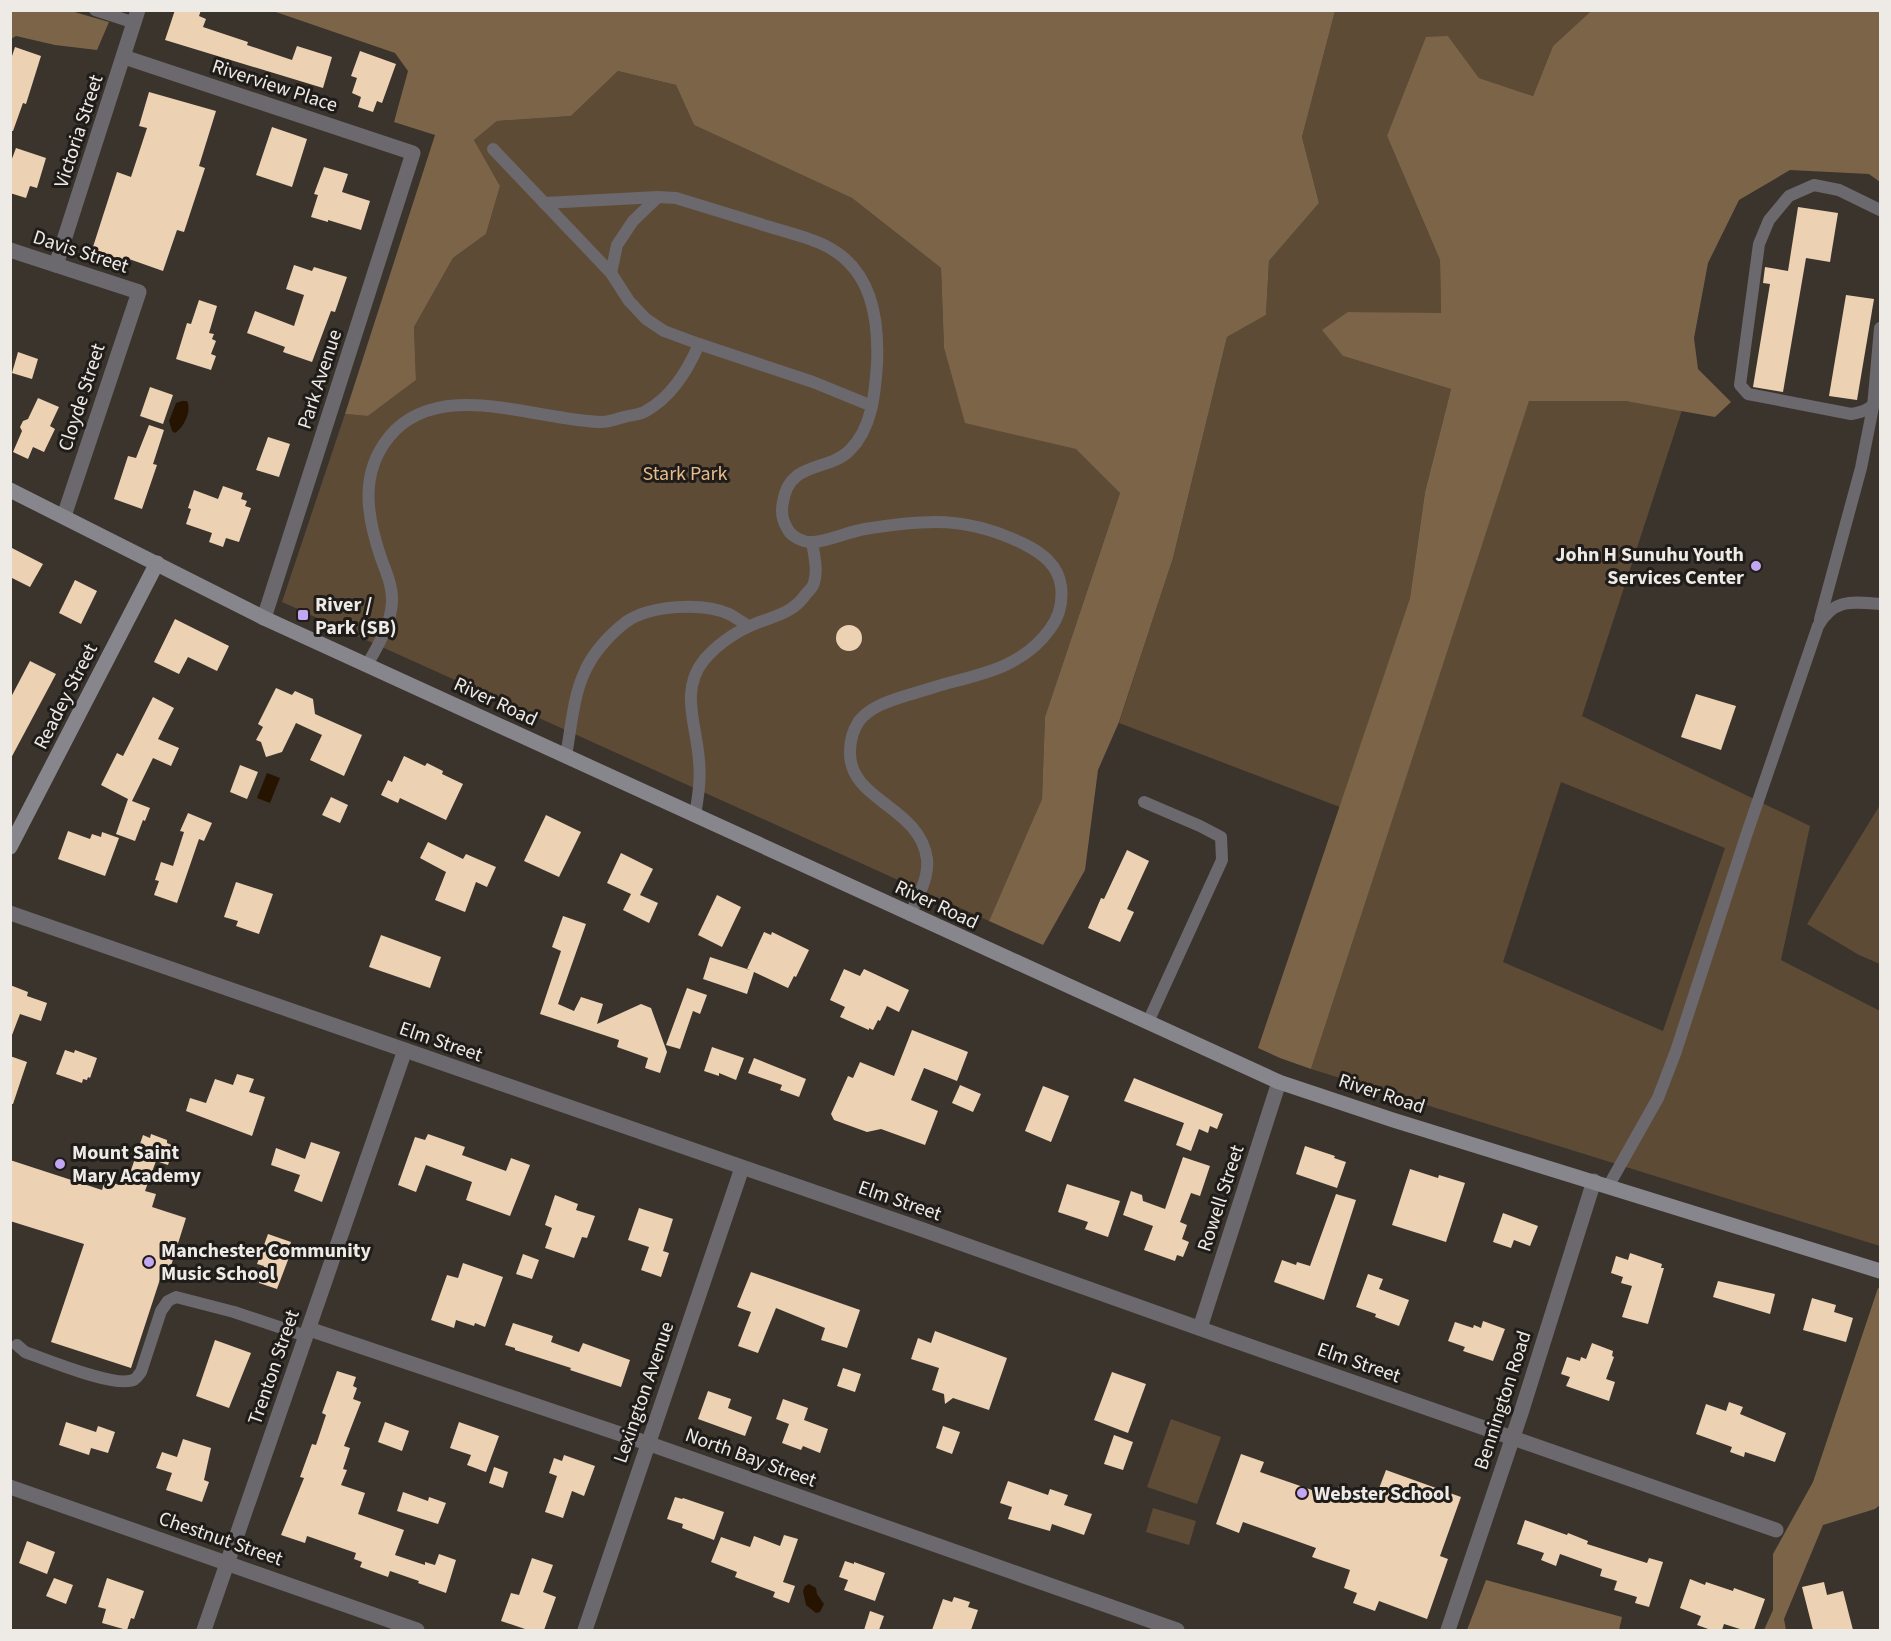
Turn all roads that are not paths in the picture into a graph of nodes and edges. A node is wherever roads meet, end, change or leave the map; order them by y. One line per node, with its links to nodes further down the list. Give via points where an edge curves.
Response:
1 (95, 10): 2 (lane)
2 (136, 17): 3 (street, Victoria Street)
3 (124, 57): 5 (street, Riverview Place); 10 (street, Victoria Street)
4 (493, 149): 7 (lane)
5 (413, 153): 22 (street, Park Avenue)
6 (658, 197): 7 (lane); 11 (lane, via 633,221 617,245); 16 (lane, via 676,198 806,238 846,259 861,276 876,316)
7 (544, 203): 11 (lane)
8 (1881, 210): 15 (lane, via 1839,189 1814,185 1789,196 1769,220 1759,244 1740,385 1748,394 1851,414)
9 (10, 250): 10 (street, Davis Street)
10 (56, 265): 12 (street, Davis Street)
11 (611, 273): 14 (lane, via 646,319 664,331)
12 (139, 292): 18 (street, Cloyde Street)
13 (1881, 328): 15 (lane)
14 (699, 344): 16 (lane); 25 (lane, via 690,367 645,412 603,422 493,406 448,405 407,421 390,435 370,473 368,494 374,537 392,599 391,615)
15 (1877, 403): 24 (lane)
16 (872, 406): 19 (lane, via 864,432 848,453 801,472 784,489 781,511 787,530 798,539)
17 (10, 490): 18 (street, River Road)
18 (64, 516): 20 (street, River Road)
19 (812, 542): 23 (lane, via 814,584 799,605 771,620); 31 (lane, via 863,530 950,521 998,531 1038,551 1052,564 1061,583 1062,603 1054,623 1026,655 1007,666 874,708 859,721 850,740 850,763 859,783 903,816 924,846 926,877)
20 (157, 563): 22 (street, River Road); 29 (street, Readey Street)
21 (1881, 604): 24 (lane, via 1840,604)
22 (264, 618): 25 (street, River Road)
23 (748, 626): 26 (lane, via 729,614 702,607 671,608 627,622 596,653 584,672); 28 (lane, via 703,661 693,681 689,701 700,770)
24 (1818, 626): 36 (lane, via 1658,1098)
25 (367, 665): 26 (street, River Road)
26 (566, 756): 28 (street, River Road)
27 (1144, 802): 32 (lane, via 1221,837 1222,860)
28 (695, 816): 31 (street, River Road)
29 (10, 848)
30 (10, 913): 33 (street, Elm Street)
31 (910, 915): 32 (street, River Road)
32 (1148, 1022): 34 (street, River Road)
33 (405, 1050): 35 (street, Elm Street); 39 (street, Trenton Street)
34 (1279, 1082): 36 (street, River Road); 38 (street, Rowell Street)
35 (741, 1168): 38 (street, Elm Street); 42 (street, Lexington Avenue)
36 (1601, 1183): 37 (street, River Road); 41 (street, Bennington Road)
37 (1881, 1271)
38 (1200, 1328): 41 (street, Elm Street)
39 (308, 1333): 40 (lane, via 176,1297 161,1311 141,1372 135,1379 106,1380 25,1352); 42 (street, North Bay Street); 45 (street, Trenton Street)
40 (16, 1345)
41 (1512, 1438): 44 (street, Elm Street); 50 (street, Bennington Road)
42 (647, 1443): 48 (street, Lexington Avenue); 49 (street, North Bay Street)
43 (10, 1487): 45 (street, Chestnut Street)
44 (1776, 1530)
45 (226, 1562): 46 (street, Trenton Street); 47 (street, Chestnut Street)
46 (204, 1630)
47 (417, 1630)
48 (585, 1630)
49 (1177, 1630)
50 (1448, 1630)

